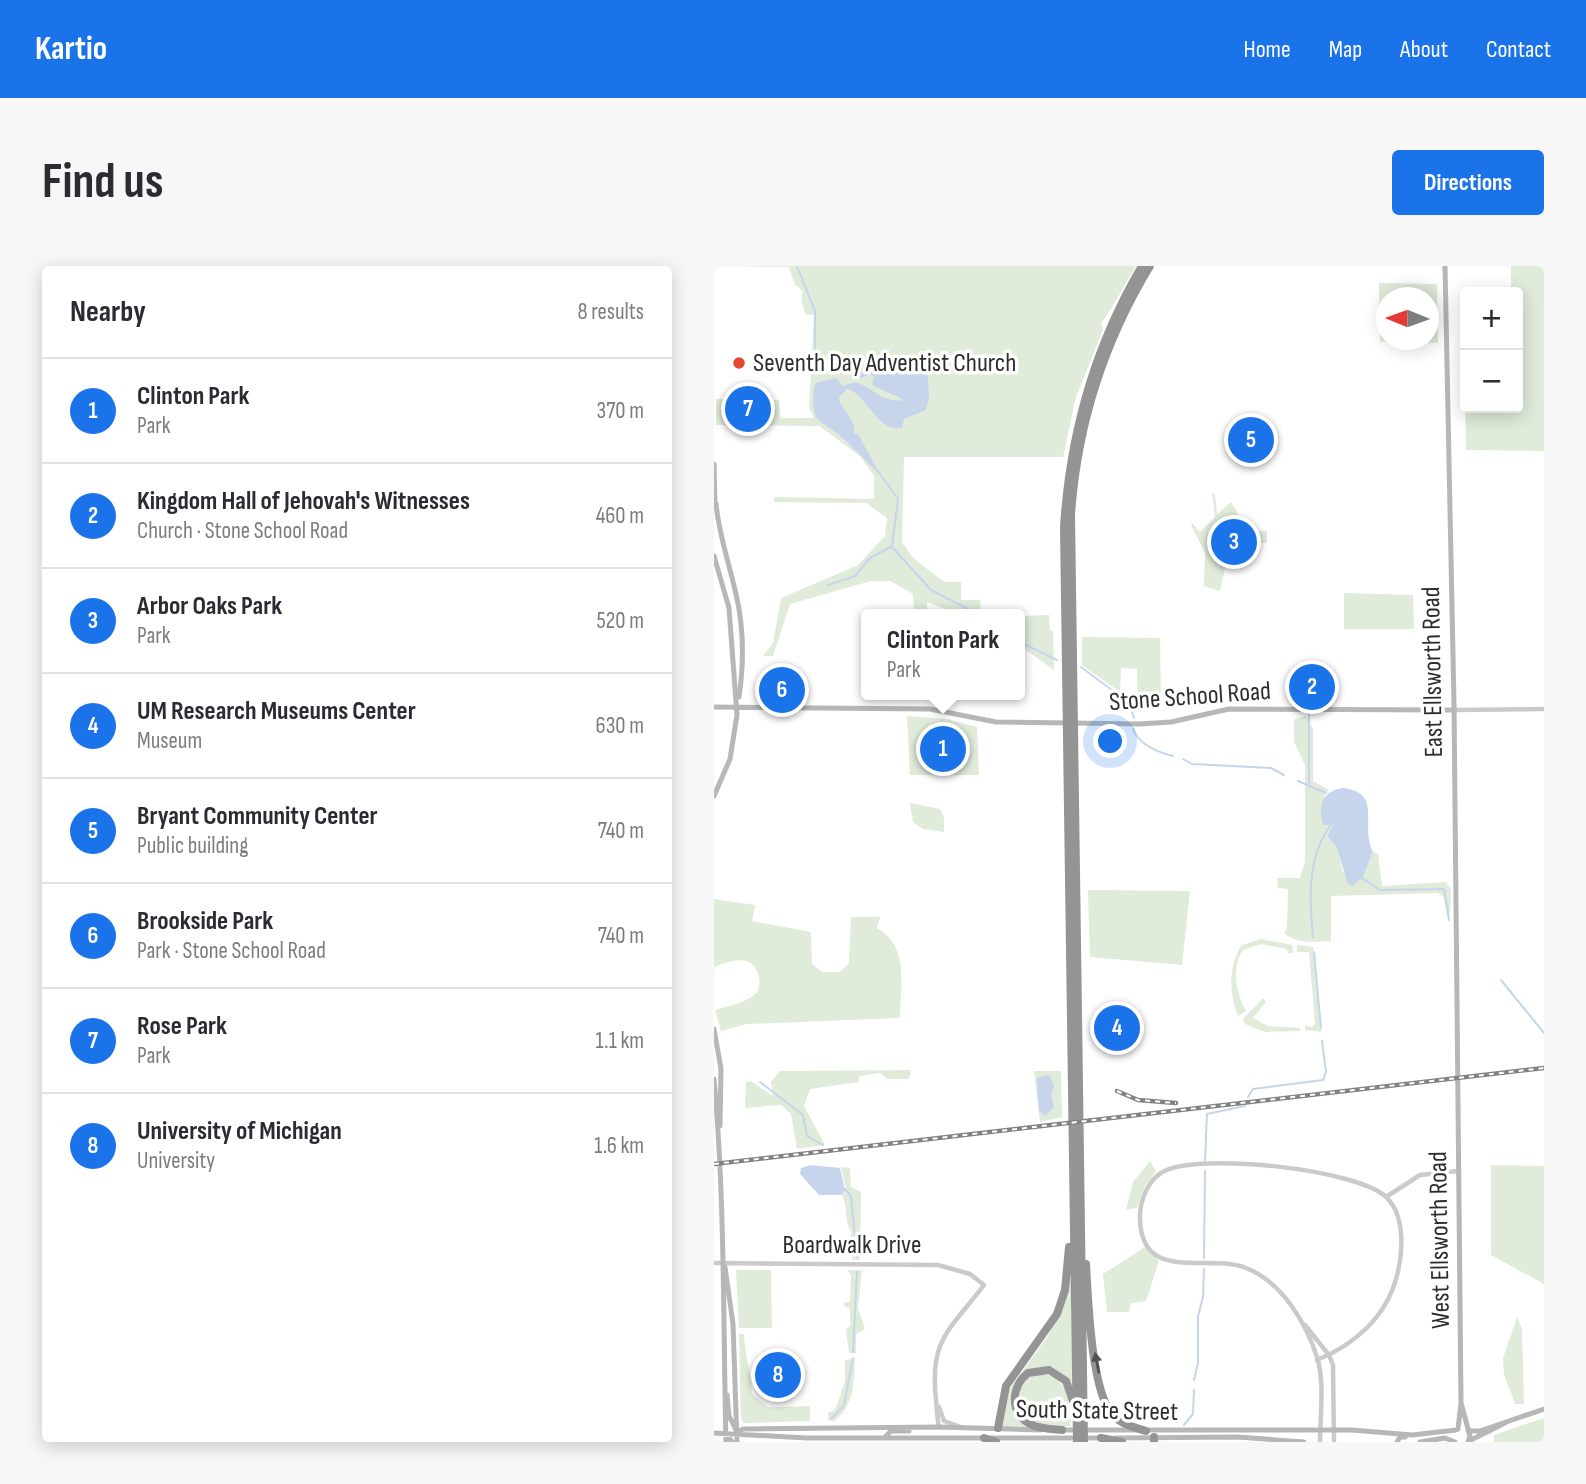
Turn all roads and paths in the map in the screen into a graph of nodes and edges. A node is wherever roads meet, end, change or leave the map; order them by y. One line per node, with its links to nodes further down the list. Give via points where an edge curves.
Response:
1 (1142, 266): 20 (highway, via 1088,383 1066,490)
2 (1150, 266): 20 (highway, via 1103,361 1086,419 1073,495)
3 (1445, 266): 15 (main road, East Ellsworth Road)
4 (714, 464): 5 (main road)
5 (716, 503): 6 (main road); 9 (main road)
6 (714, 512)
7 (714, 556): 8 (main road)
8 (718, 568): 9 (main road, via 726,567); 10 (main road)
9 (733, 580): 11 (main road)
10 (729, 608): 11 (main road, via 734,626); 13 (main road)
11 (741, 625): 13 (main road)
12 (714, 707): 13 (main road, Stone School Road)
13 (737, 707): 15 (main road, Stone School Road, via 930,709 996,722 1058,723 1163,723 1229,709); 16 (main road, via 734,747)
14 (1544, 709): 15 (street, Stone School Road)
15 (1454, 710): 18 (main road, East Ellsworth Road)
16 (714, 796)
17 (714, 1029): 19 (main road)
18 (1457, 1077): 23 (main road, West Ellsworth Road)
19 (716, 1078): 27 (main road)
20 (1076, 1113): 21 (highway)
21 (1076, 1131): 22 (highway); 24 (highway)
22 (1080, 1166): 52 (highway, one-way to 22, via 1118,1420 1104,1400 1089,1311); 77 (highway)
23 (1458, 1171): 25 (street, via 1420,1175); 38 (main road, West Ellsworth Road)
24 (1074, 1195): 48 (highway, via 1067,1277 1060,1304 1051,1326 1006,1386); 76 (highway)
25 (1386, 1197): 29 (street, via 1359,1181 1272,1166 1182,1167 1166,1170 1153,1180 1143,1199 1141,1222 1147,1243 1157,1256 1172,1263 1246,1268 1277,1289); 31 (street, via 1400,1229 1395,1282 1370,1325)
26 (714, 1264): 27 (street, Boardwalk Drive)
27 (725, 1264): 28 (main road); 30 (main road); 37 (street, Boardwalk Drive, via 937,1265 970,1274 984,1286 945,1334 936,1353)
28 (722, 1308): 30 (main road, via 725,1330); 32 (main road)
29 (1301, 1323): 31 (street); 33 (street)
30 (733, 1332): 40 (main road)
31 (1329, 1355): 33 (street); 36 (street)
32 (723, 1358): 34 (main road); 40 (main road, via 730,1357 734,1363)
33 (1317, 1360): 35 (street)
34 (723, 1368): 55 (main road, via 729,1416); 57 (main road)
35 (1320, 1376): 36 (street, via 1330,1372); 49 (street)
36 (1334, 1378): 50 (street)
37 (936, 1400): 46 (street); 47 (street, via 944,1421)
38 (1461, 1403): 51 (main road, West Ellsworth Road); 54 (main road, West Ellsworth Road)
39 (1544, 1409): 41 (main road)
40 (737, 1418): 55 (main road)
41 (1505, 1423): 54 (main road); 85 (main road)
42 (793, 1426): 43 (main road, South State Street); 55 (main road, South State Street); 61 (main road)
43 (816, 1427): 44 (main road, South State Street); 62 (main road)
44 (873, 1427): 45 (main road, South State Street); 63 (main road, via 868,1435)
45 (919, 1427): 46 (main road, South State Street); 64 (main road, via 891,1431)
46 (934, 1427): 47 (main road, South State Street); 65 (main road); 68 (main road)
47 (961, 1427): 48 (main road, South State Street)
48 (998, 1428): 58 (main road, South State Street); 67 (main road, via 1004,1434)
49 (1320, 1430): 50 (main road, South State Street); 53 (main road, South State Street); 80 (street)
50 (1334, 1430): 59 (main road, South State Street); 81 (street)
51 (1457, 1430): 54 (main road, South State Street); 71 (main road, South State Street); 84 (main road, West Ellsworth Road)
52 (1146, 1431): 53 (main road, South State Street); 60 (main road, South State Street); 70 (main road)
53 (1305, 1431): 69 (main road, via 1280,1433)
54 (1468, 1431): 85 (main road, West Ellsworth Road)
55 (737, 1432): 57 (main road, South State Street); 61 (main road, South State Street); 74 (main road)
56 (714, 1433): 57 (main road, South State Street)
57 (725, 1433): 73 (main road); 74 (main road)
58 (1064, 1433): 60 (main road, South State Street); 67 (main road, South State Street); 76 (highway, via 1033,1425 1018,1413 1015,1392 1028,1373 1049,1370 1066,1381)
59 (1382, 1433): 71 (main road, South State Street); 72 (main road)
60 (1098, 1436): 70 (main road, South State Street); 78 (highway)
61 (807, 1438): 62 (main road, South State Street)
62 (826, 1438): 63 (main road, South State Street)
63 (840, 1438): 64 (main road, South State Street)
64 (884, 1438): 65 (main road, South State Street)
65 (940, 1438): 68 (main road, South State Street)
66 (984, 1438): 67 (main road, South State Street); 68 (main road, South State Street); 75 (highway)
67 (1035, 1438)
68 (954, 1439)
69 (1271, 1439): 70 (main road, South State Street); 79 (main road, South State Street)
70 (1154, 1440)
71 (1419, 1440): 82 (main road, via 1401,1437); 83 (main road); 84 (main road, South State Street)
72 (1384, 1441)
73 (726, 1442)
74 (735, 1442)
75 (996, 1442)
76 (1076, 1442)
77 (1084, 1442)
78 (1122, 1442)
79 (1304, 1442)
80 (1320, 1442)
81 (1334, 1442)
82 (1397, 1442)
83 (1436, 1442)
84 (1455, 1442)
85 (1468, 1442)

